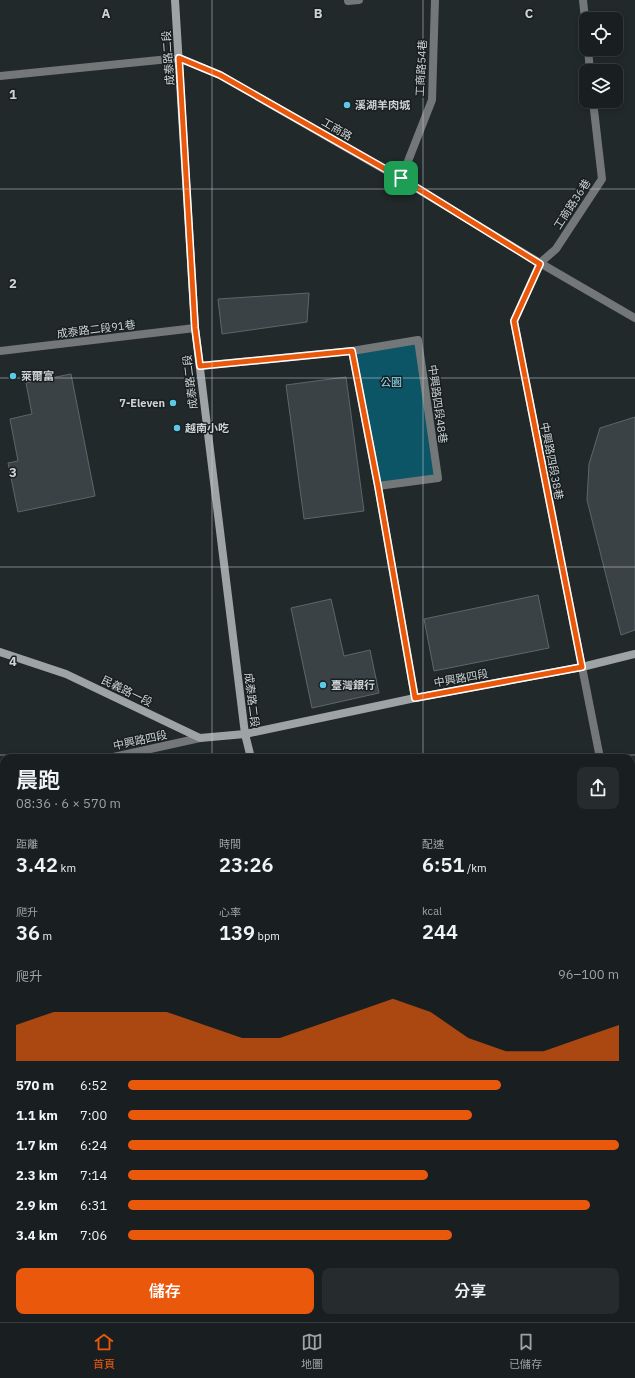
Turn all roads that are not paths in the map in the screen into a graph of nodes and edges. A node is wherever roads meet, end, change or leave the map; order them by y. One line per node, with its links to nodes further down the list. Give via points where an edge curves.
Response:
1 (175, 0): 7 (main road, 成泰路二段)
2 (359, 0): 5 (street)
3 (435, 0): 10 (street, 工商路54巷, via 432,100)
4 (583, 0): 6 (street)
5 (348, 1)
6 (584, 12)
7 (179, 58): 8 (street, 工商路); 10 (street, 工商路, via 220,75); 13 (main road, 成泰路二段)
8 (0, 76)
9 (595, 108): 11 (street, 工商路36巷, via 602,179 556,249)
10 (401, 178): 11 (street, 工商路)
11 (540, 264): 12 (street, 工商路); 20 (street, 中興路四段38巷, via 514,321)
12 (635, 318)
13 (195, 328): 14 (street, 成泰路二段91巷); 16 (main road, 成泰路二段)
14 (0, 351)
15 (352, 351): 16 (street, 中興路四段48巷); 17 (street); 17 (street, 中興路四段48巷, via 418,340 438,478)
16 (200, 366): 22 (main road, 成泰路二段)
17 (378, 486): 21 (street)
18 (0, 652): 23 (main road, 民義路一段, via 66,674)
19 (635, 654): 20 (main road, 中興路四段)
20 (582, 667): 21 (main road, 中興路四段); 26 (street, 中興路四段38巷)
21 (415, 698): 22 (main road, 中興路四段)
22 (245, 734): 23 (main road); 25 (main road, 成泰路二段)
23 (200, 738): 24 (street, 中興路四段)
24 (127, 754)
25 (250, 754)
26 (599, 754)

